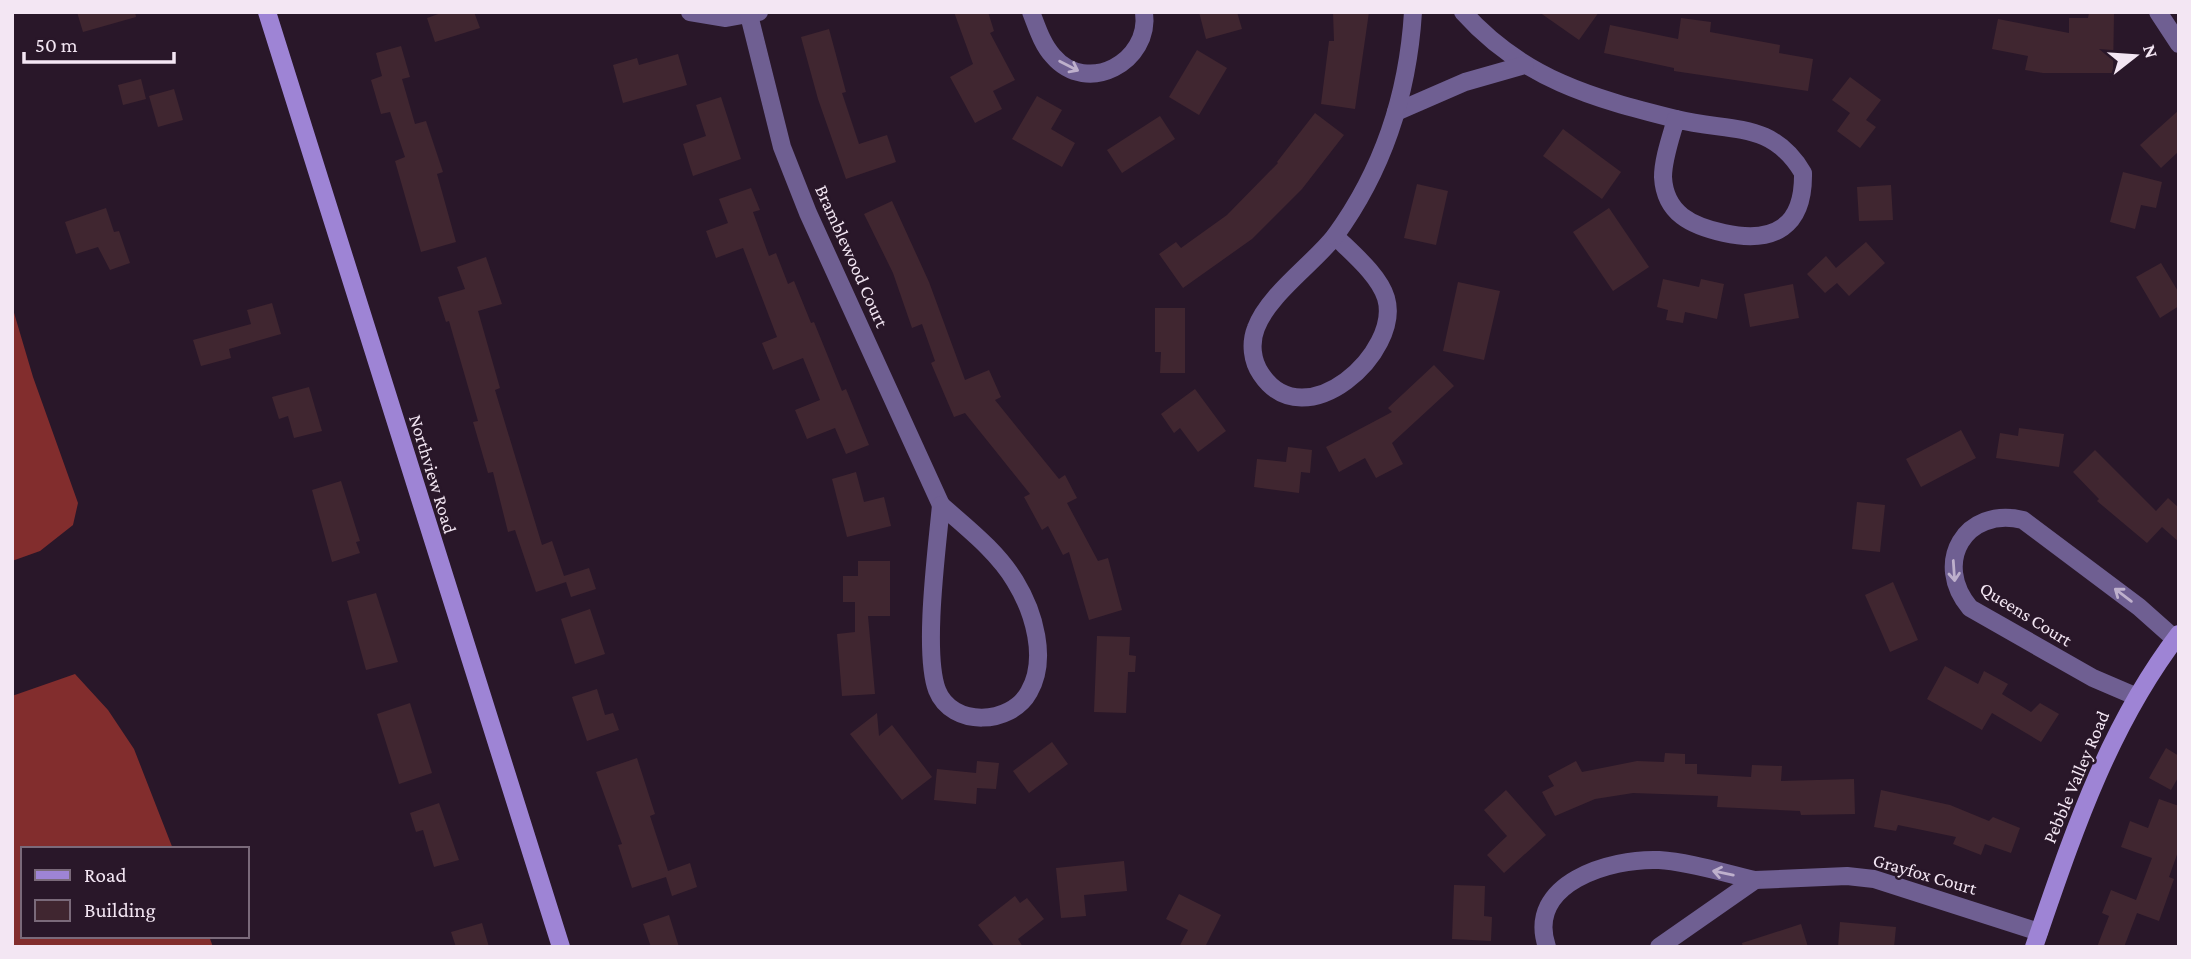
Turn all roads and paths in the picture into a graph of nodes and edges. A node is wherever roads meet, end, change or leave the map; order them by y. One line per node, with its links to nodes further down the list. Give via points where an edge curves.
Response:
1 (267, 12): 19 (street, Northview Road)
2 (690, 12): 8 (street, via 726,18)
3 (1031, 12): 4 (street, one-way to 4, via 1052,56 1072,70 1094,74 1111,70 1135,52 1144,30)
4 (1144, 12)
5 (1413, 12): 11 (street)
6 (1463, 12): 10 (street)
7 (2158, 12): 9 (street)
8 (754, 14): 14 (street, Bramblewood Court, via 779,135 808,213)
9 (2179, 44)
10 (1525, 65): 11 (street, via 1465,82); 12 (street, via 1566,88)
11 (1396, 112): 13 (street, via 1365,190)
12 (1676, 119): 12 (street, via 1663,177 1670,203 1686,221 1755,238 1777,233 1793,218 1801,203 1804,173 1780,142)
13 (1335, 236): 13 (street, via 1272,303 1254,332 1252,347 1259,372 1281,393 1313,398 1337,388 1379,344 1387,325 1385,295)
14 (941, 505): 14 (street, Bramblewood Court, via 932,673 938,694 960,713 973,718 1001,715 1024,700 1034,682 1038,657 1035,630 1011,574)
15 (2177, 636): 16 (street, Pebble Valley Road); 16 (street, Queens Court, one-way to 16, via 2023,520 1992,519 1963,536 1953,573 1970,608 2093,678)
16 (2135, 696): 18 (street, Pebble Valley Road, via 2084,805)
17 (1755, 880): 18 (street, Grayfox Court, via 1874,879); 20 (street, Grayfox Court, one-way to 20, via 1663,860 1625,861 1593,870 1567,884 1550,903 1543,925); 21 (street)
18 (2036, 939)
19 (561, 947)
20 (1547, 947)
21 (1659, 947)

